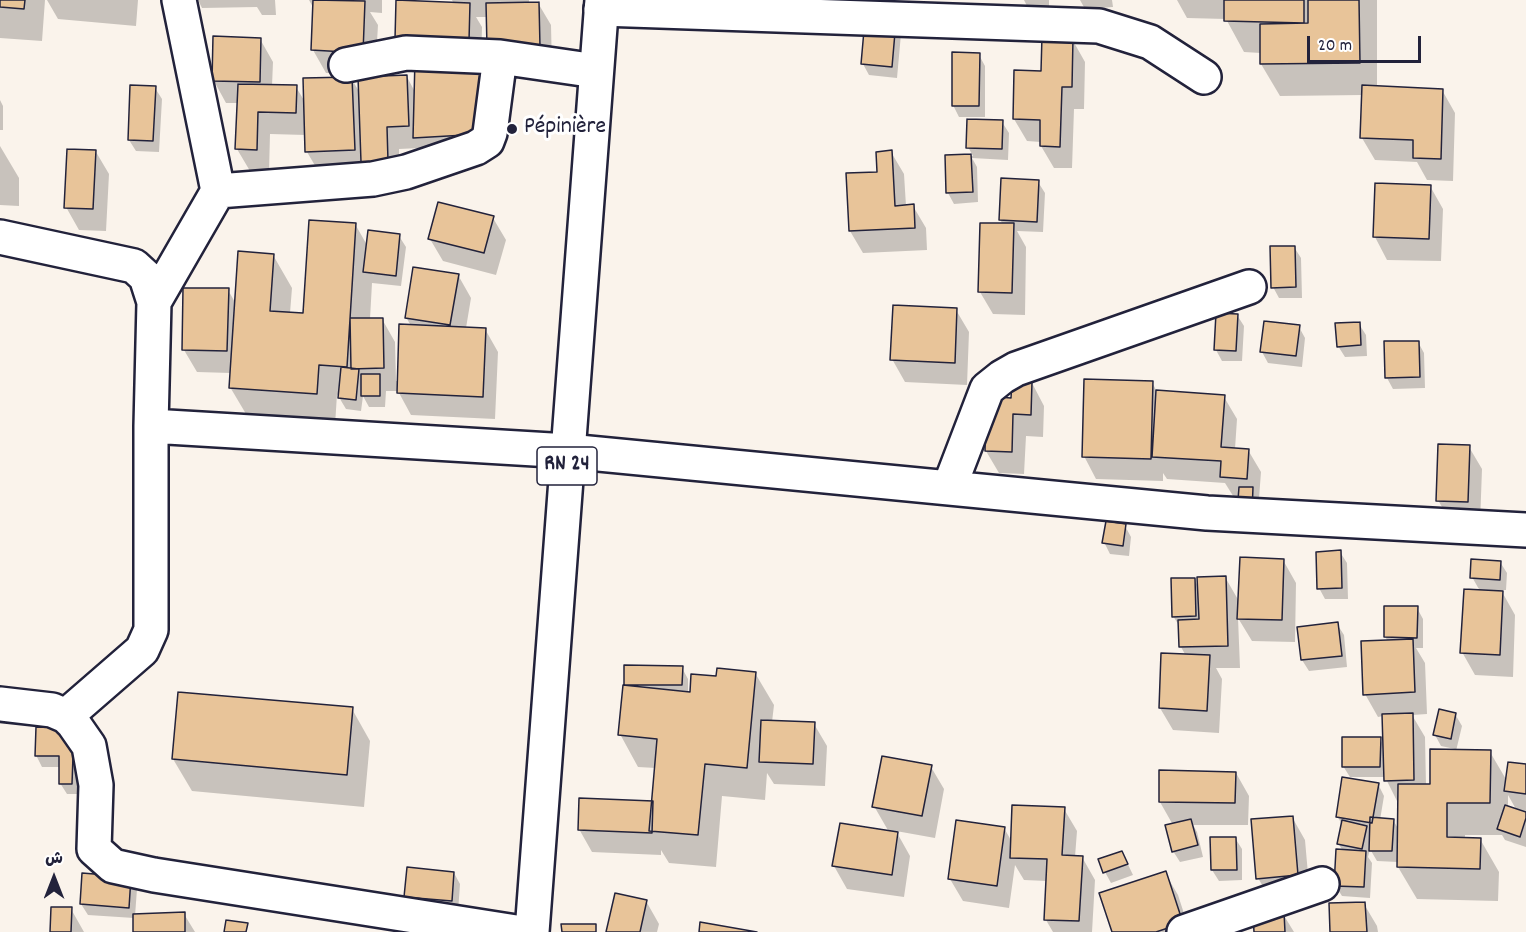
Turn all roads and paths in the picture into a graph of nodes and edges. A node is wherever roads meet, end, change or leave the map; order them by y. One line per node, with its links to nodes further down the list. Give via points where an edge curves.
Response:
1 (179, 0): 7 (street)
2 (602, 4): 5 (street, RN 24); 6 (street, via 1099,26 1150,42)
3 (500, 57): 4 (street, via 406,53); 5 (street); 7 (street, via 490,133 487,141 476,148 373,179)
4 (346, 65)
5 (596, 71): 12 (street, RN 24)
6 (1204, 76)
7 (218, 191): 10 (street)
8 (0, 237): 10 (street, via 134,266 146,277)
9 (1249, 287): 13 (street, via 1002,377 987,389)
10 (154, 302): 11 (street)
11 (151, 426): 12 (street); 16 (street, via 151,630 142,650)
12 (568, 451): 13 (street); 19 (street, RN 24)
13 (949, 488): 14 (street, via 1207,513)
14 (1526, 530)
15 (0, 704): 16 (street, via 52,710)
16 (66, 716): 18 (street, via 89,746 96,785 94,849 113,866)
17 (1322, 884): 20 (street)
18 (516, 932)
19 (532, 932)
20 (1184, 932)

